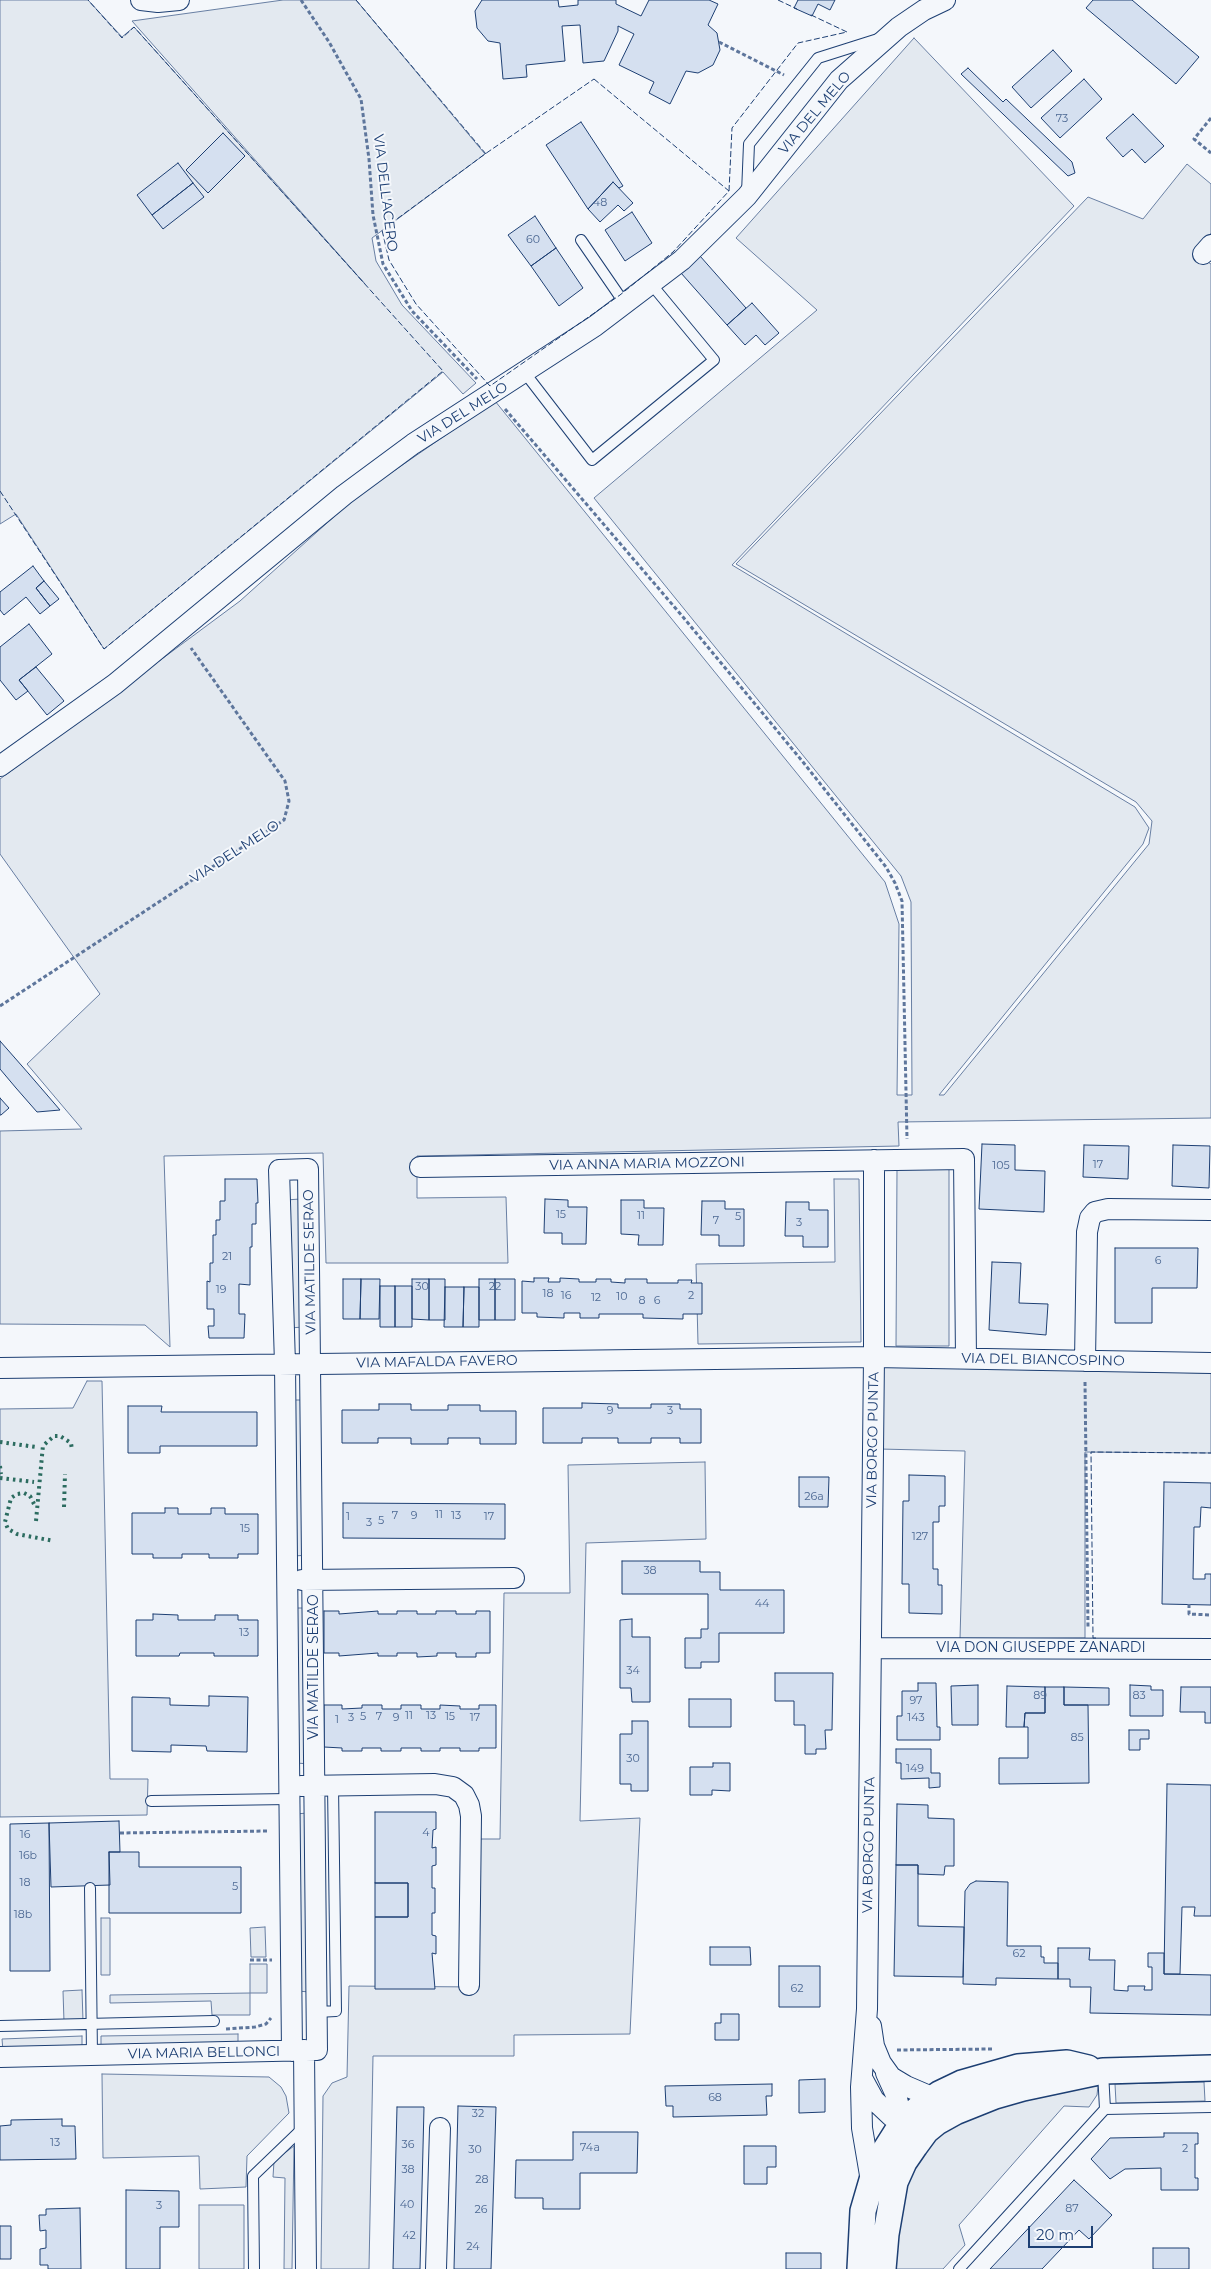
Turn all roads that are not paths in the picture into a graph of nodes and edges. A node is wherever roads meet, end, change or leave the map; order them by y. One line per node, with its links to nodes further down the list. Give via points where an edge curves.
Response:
1 (141, 0): 2 (street)
2 (180, 0)
3 (945, 0): 4 (street, VIA DEL MELO, via 924,10)
4 (888, 36): 5 (street, VIA DEL MELO, via 839,80); 5 (lane, VIA DEL MELO, via 818,58 749,144)
5 (747, 196): 7 (street, VIA DEL MELO, via 689,254)
6 (581, 240): 8 (lane)
7 (652, 285): 8 (street, VIA DEL MELO); 9 (lane, via 714,360 592,460)
8 (626, 304): 9 (street, VIA DEL MELO)
9 (526, 373): 10 (street, VIA DEL MELO, via 413,444 344,494 116,684)
10 (0, 766)
11 (874, 1160): 12 (street, VIA ANNA MARIA MOZZONI); 14 (street, VIA BORGO PUNTA); 15 (street, via 964,1159)
12 (420, 1167)
13 (1211, 1210): 16 (street, via 1108,1209 1095,1212 1087,1232)
14 (874, 1357): 15 (street, VIA DEL BIANCOSPINO); 19 (street, VIA MAFALDA FAVERO); 24 (street, VIA BORGO PUNTA)
15 (966, 1358): 16 (street, VIA DEL BIANCOSPINO)
16 (1085, 1360): 17 (street, VIA DEL BIANCOSPINO)
17 (1211, 1362)
18 (285, 1364): 19 (street, VIA MAFALDA FAVERO); 19 (street, VIA MATILDE SERAO, via 280,1170 308,1169); 20 (street, VIA MAFALDA FAVERO); 22 (street, VIA MATILDE SERAO)
19 (311, 1364): 23 (street, VIA MATILDE SERAO)
20 (0, 1368)
21 (514, 1578): 23 (street)
22 (287, 1580): 23 (street); 27 (street, VIA MATILDE SERAO)
23 (313, 1580): 26 (street, VIA MATILDE SERAO)
24 (871, 1648): 25 (street, VIA DON GIUSEPPE ZANARDI); 31 (street, VIA BORGO PUNTA)
25 (1211, 1649)
26 (324, 1785): 27 (street); 30 (street, via 435,1784 452,1787 464,1795 470,1805 471,1816); 35 (street, VIA MATILDE SERAO, via 317,2012)
27 (290, 1792): 28 (lane); 35 (street, VIA MATILDE SERAO)
28 (151, 1801)
29 (90, 1888): 33 (lane)
30 (469, 1985)
31 (867, 2010): 38 (street, VIA BORGO PUNTA); 41 (street, VIA BORGO PUNTA)
32 (214, 2021): 33 (lane)
33 (92, 2024): 34 (lane); 36 (lane)
34 (0, 2026)
35 (304, 2050): 36 (street, VIA MARIA BELLONCI); 45 (street, VIA MATILDE SERAO)
36 (92, 2055): 37 (street, VIA MARIA BELLONCI)
37 (0, 2057)
38 (881, 2063): 42 (street, VIA BORGO PUNTA, via 891,2077); 47 (street, VIA BORGO PUNTA)
39 (1211, 2068): 40 (street)
40 (1103, 2071): 42 (street, via 1067,2063 1018,2067 962,2084); 44 (lane); 47 (street, via 995,2096)
41 (862, 2076): 47 (street, via 874,2100); 48 (street, VIA BORGO PUNTA, via 862,2128)
42 (934, 2098): 47 (street, via 920,2107)
43 (1211, 2107): 44 (lane)
44 (1105, 2109): 54 (lane)
45 (304, 2126): 49 (lane, via 253,2176); 50 (street, VIA MATILDE SERAO)
46 (440, 2128): 51 (street)
47 (912, 2130): 48 (street, VIA BORGO PUNTA, via 877,2163); 53 (street, via 895,2182)
48 (871, 2181): 52 (street, VIA BORGO PUNTA, via 863,2211)
49 (254, 2269)
50 (306, 2269)
51 (436, 2269)
52 (860, 2269)
53 (883, 2269)
54 (959, 2269)

